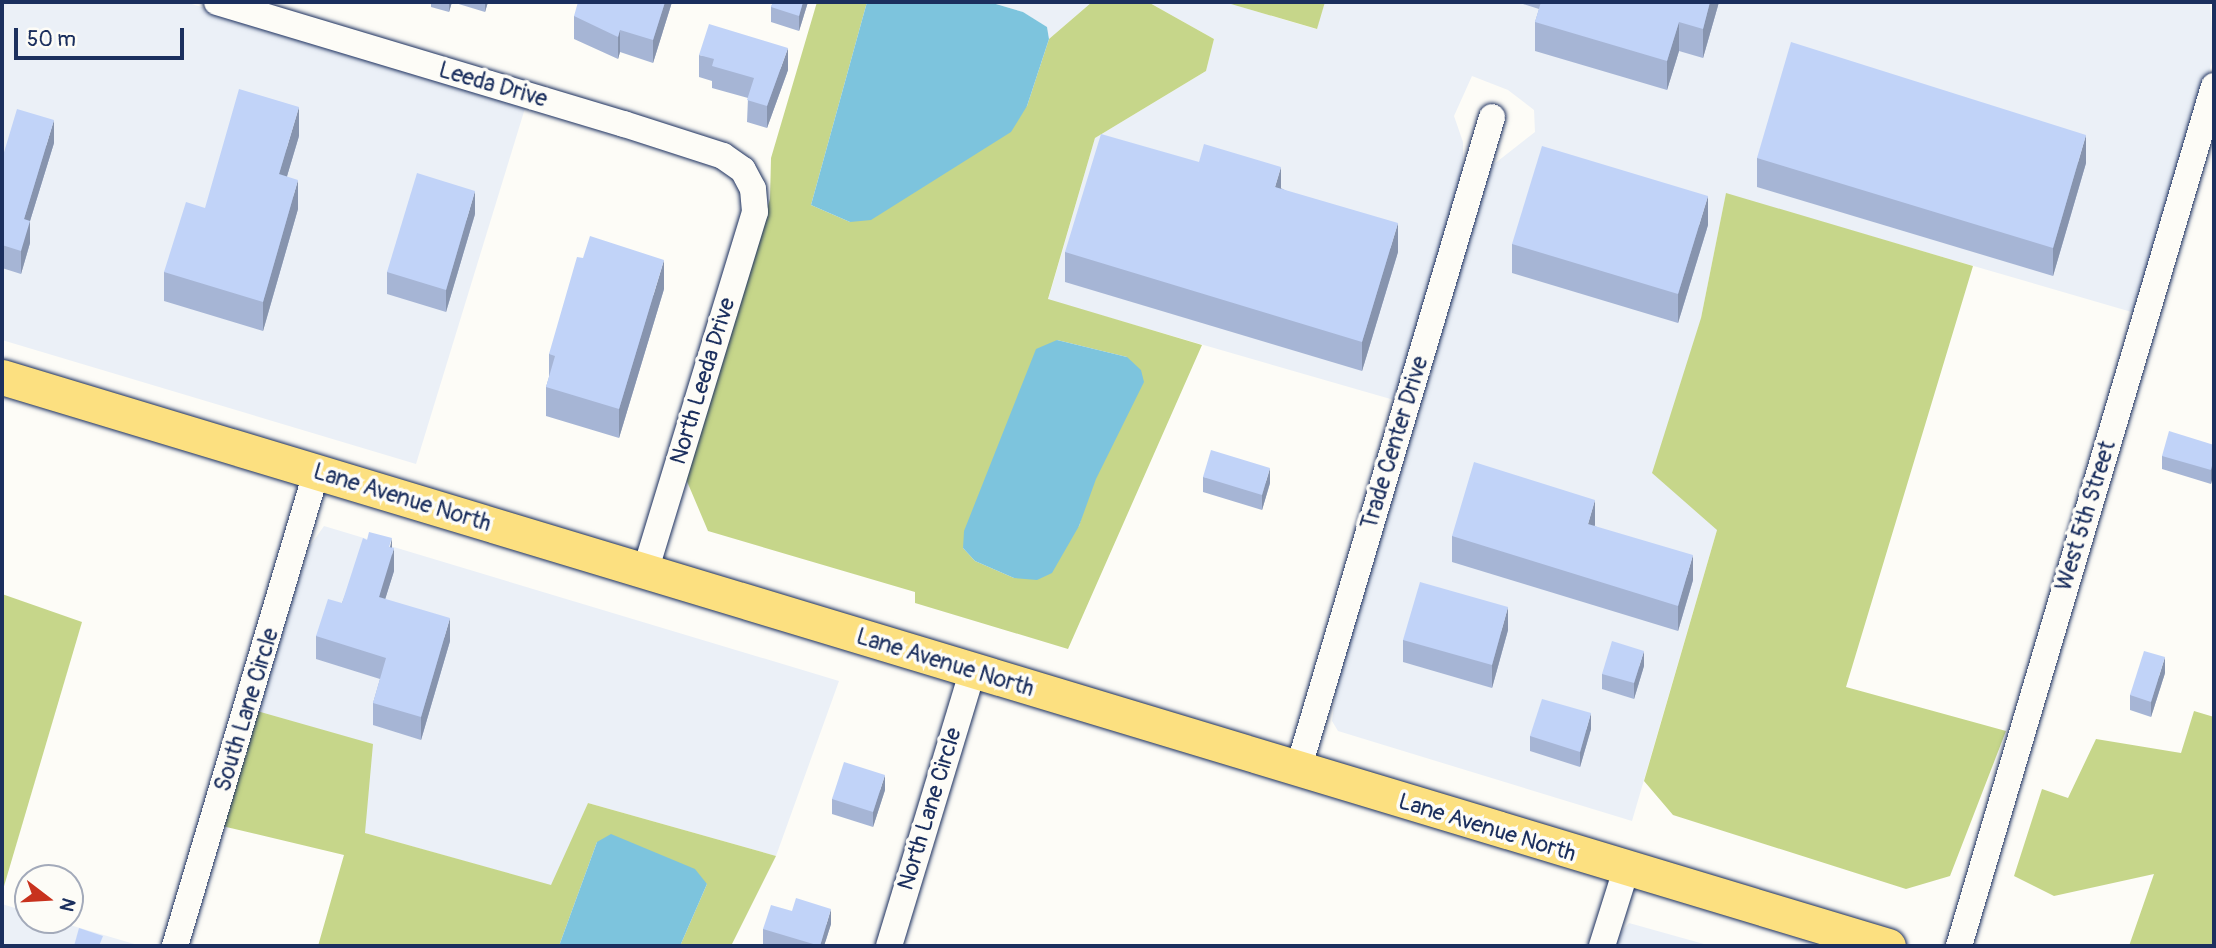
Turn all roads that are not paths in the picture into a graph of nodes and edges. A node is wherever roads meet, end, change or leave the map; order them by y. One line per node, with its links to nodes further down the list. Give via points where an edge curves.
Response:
1 (217, 2): 4 (street, Leeda Drive, via 723,156 743,170)
2 (2214, 86): 15 (street, West 5th Street)
3 (1492, 117): 9 (street, Trade Center Drive)
4 (753, 189): 7 (street, North Leeda Drive, via 755,212)
5 (2, 377): 6 (main road, Lane Avenue North)
6 (316, 472): 7 (main road, Lane Avenue North); 11 (street, South Lane Circle)
7 (645, 572): 8 (main road, Lane Avenue North)
8 (972, 672): 9 (main road, Lane Avenue North); 12 (street, North Lane Circle)
9 (1298, 770): 10 (main road, Lane Avenue North)
10 (1626, 870): 13 (street); 14 (main road, Lane Avenue North)
11 (175, 946)
12 (889, 946)
13 (1602, 946)
14 (1888, 946)
15 (1959, 946)

